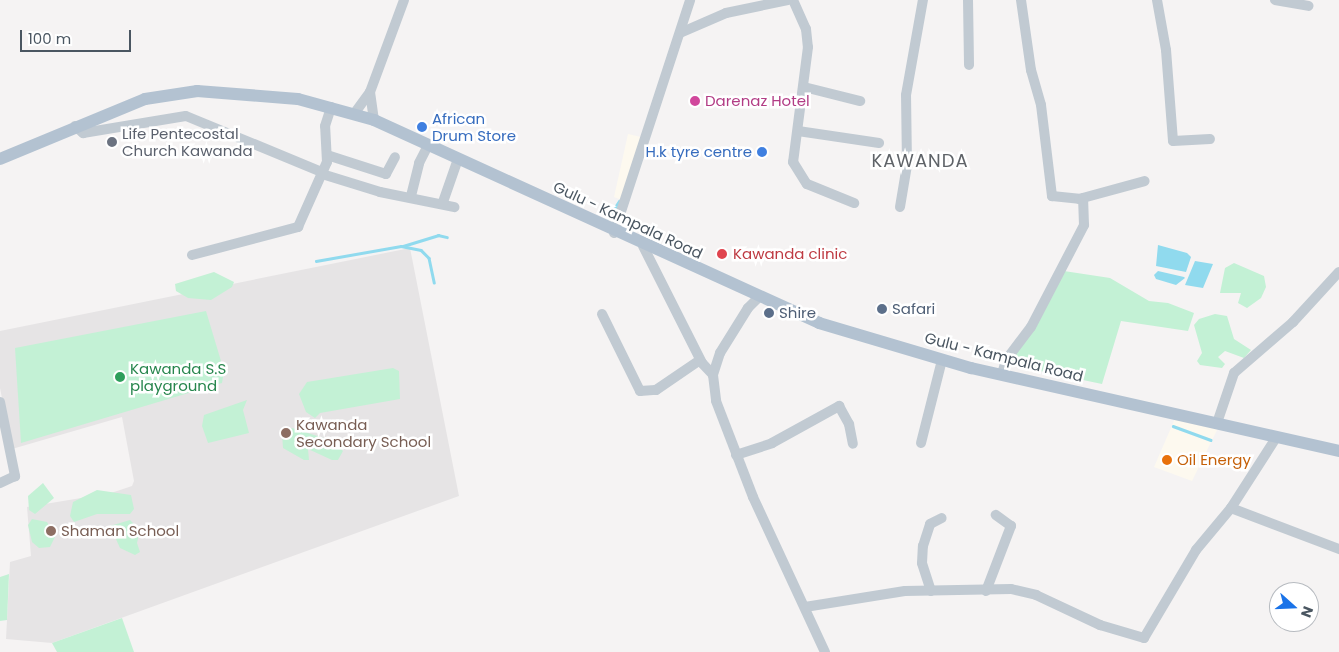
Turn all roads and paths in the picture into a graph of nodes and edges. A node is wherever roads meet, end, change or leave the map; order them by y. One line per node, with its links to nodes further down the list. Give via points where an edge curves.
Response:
1 (404, 0): 14 (street)
2 (690, 0): 11 (street)
3 (788, 0): 11 (street, via 726,13)
4 (793, 0): 13 (street, via 807,38)
5 (923, 0): 35 (street, via 906,95 907,165)
6 (968, 0): 12 (street)
7 (1021, 0): 31 (street, via 1030,70 1041,105 1050,191 1058,199)
8 (1157, 0): 21 (street, via 1168,74 1173,141)
9 (1275, 0): 10 (street)
10 (1308, 6)
11 (680, 32): 36 (street)
12 (968, 65)
13 (804, 87): 15 (street); 20 (street)
14 (370, 92): 17 (street); 18 (street)
15 (860, 101)
16 (331, 107): 17 (main road, Gulu - Kampala Road); 19 (main road, Gulu - Kampala Road, via 252,93 197,91 145,99); 24 (street, via 325,126)
17 (354, 114): 18 (main road, Gulu - Kampala Road)
18 (374, 120): 23 (main road, Gulu - Kampala Road)
19 (75, 126): 26 (main road, Gulu - Kampala Road); 28 (street, via 83,133 186,116)
20 (798, 131): 22 (street); 33 (street, via 792,157 800,176 821,193)
21 (1210, 139)
22 (879, 143)
23 (428, 145): 27 (main road, Gulu - Kampala Road); 30 (street, via 419,163)
24 (327, 155): 25 (street, via 386,174); 28 (street)
25 (395, 157)
26 (0, 159)
27 (458, 159): 32 (street); 36 (main road, Gulu - Kampala Road)
28 (322, 173): 30 (street, via 380,192); 38 (street, via 298,228)
29 (1145, 181): 31 (street)
30 (411, 196): 32 (street)
31 (1083, 198): 44 (street, via 1084,225 1031,327 1006,360)
32 (443, 202): 34 (street)
33 (854, 204)
34 (454, 207)
35 (900, 207)
36 (614, 233): 37 (main road, Gulu - Kampala Road)
37 (643, 246): 40 (main road, Gulu - Kampala Road); 42 (street)
38 (192, 255)
39 (1339, 272): 47 (street, via 1293,322 1234,373)
40 (759, 297): 43 (main road, Gulu - Kampala Road, via 819,323); 45 (street, via 726,342)
41 (602, 314): 42 (street, via 640,391 656,390)
42 (700, 360): 45 (street)
43 (942, 360): 44 (main road, Gulu - Kampala Road); 49 (street)
44 (1002, 374): 47 (main road, Gulu - Kampala Road)
45 (713, 375): 52 (street, via 716,401)
46 (0, 402): 53 (street, via 15,476)
47 (1216, 423): 48 (main road, Gulu - Kampala Road)
48 (1276, 438): 51 (main road, Gulu - Kampala Road); 54 (street)
49 (921, 443)
50 (853, 444): 52 (street, via 849,424 839,406 772,443)
51 (1339, 451)
52 (736, 455): 60 (street)
53 (0, 483)
54 (1231, 508): 57 (street); 58 (street, via 1196,550 1144,638 1100,625 1036,594 1011,589)
55 (996, 515): 58 (street, via 1011,526)
56 (942, 518): 59 (street, via 930,524 923,546 922,563)
57 (1339, 549)
58 (986, 591): 59 (street)
59 (931, 592): 60 (street, via 869,596)
60 (805, 607): 61 (street)
61 (825, 652)

